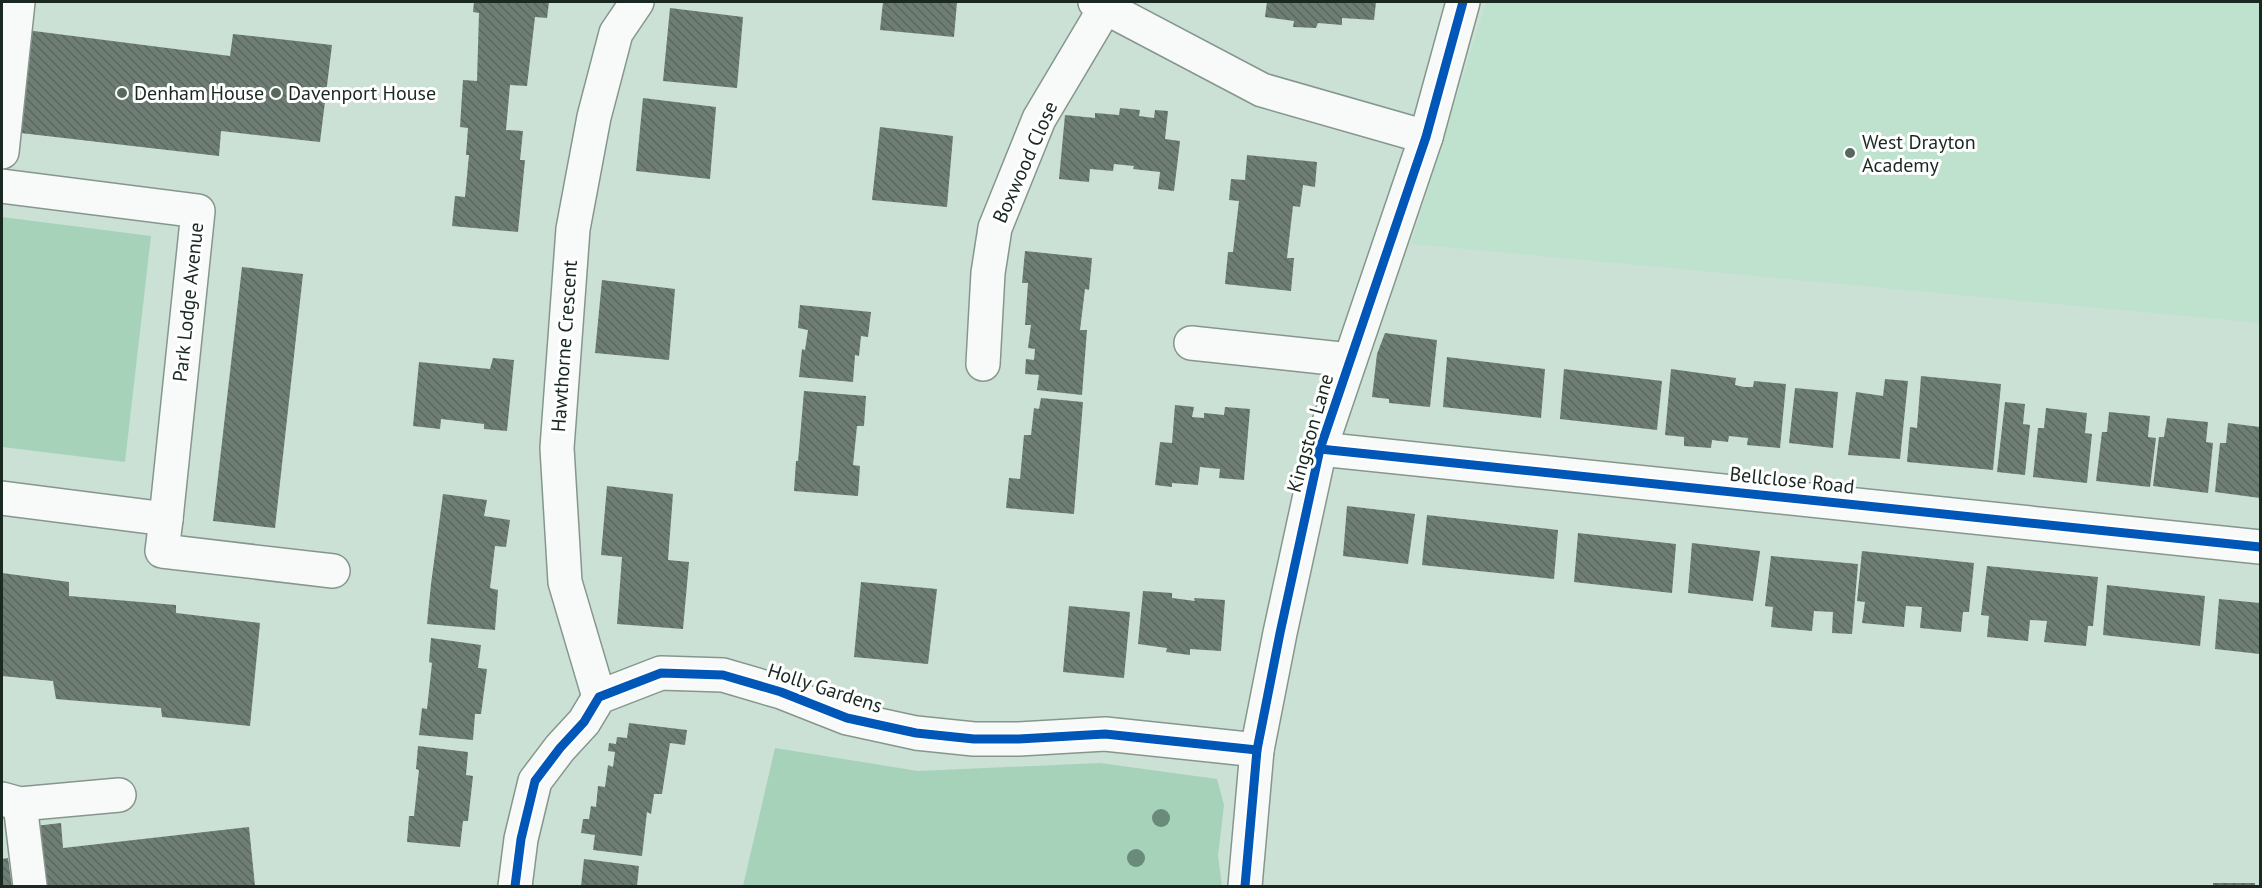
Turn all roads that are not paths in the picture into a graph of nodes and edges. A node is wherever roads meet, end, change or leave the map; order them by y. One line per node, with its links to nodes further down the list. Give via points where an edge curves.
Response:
1 (18, 2): 6 (street)
2 (637, 2): 16 (street, Hawthorne Crescent, via 616,33 594,117 573,229 557,448 565,582)
3 (1463, 2): 5 (street, Kingston Lane)
4 (1100, 5): 5 (street, via 1262,90); 10 (street, Boxwood Close, via 1039,119 995,228 988,273)
5 (1426, 137): 9 (street, Kingston Lane)
6 (2, 152)
7 (2, 186): 13 (street, Park Lodge Avenue, via 198,211)
8 (1191, 344): 9 (street)
9 (1350, 360): 11 (street, Kingston Lane)
10 (983, 364)
11 (1320, 449): 14 (street, Bellclose Road); 17 (street, Kingston Lane)
12 (2, 498): 13 (street)
13 (166, 519): 15 (street, Park Lodge Avenue, via 162,551)
14 (2260, 547)
15 (333, 571)
16 (600, 697): 17 (street, Holly Gardens, via 661,673 723,675 847,718 916,733 974,739 1104,734); 21 (street, via 535,781)
17 (1257, 750): 22 (street, Kingston Lane)
18 (119, 795): 19 (street)
19 (11, 801): 20 (street)
20 (30, 886)
21 (515, 886)
22 (1245, 886)

